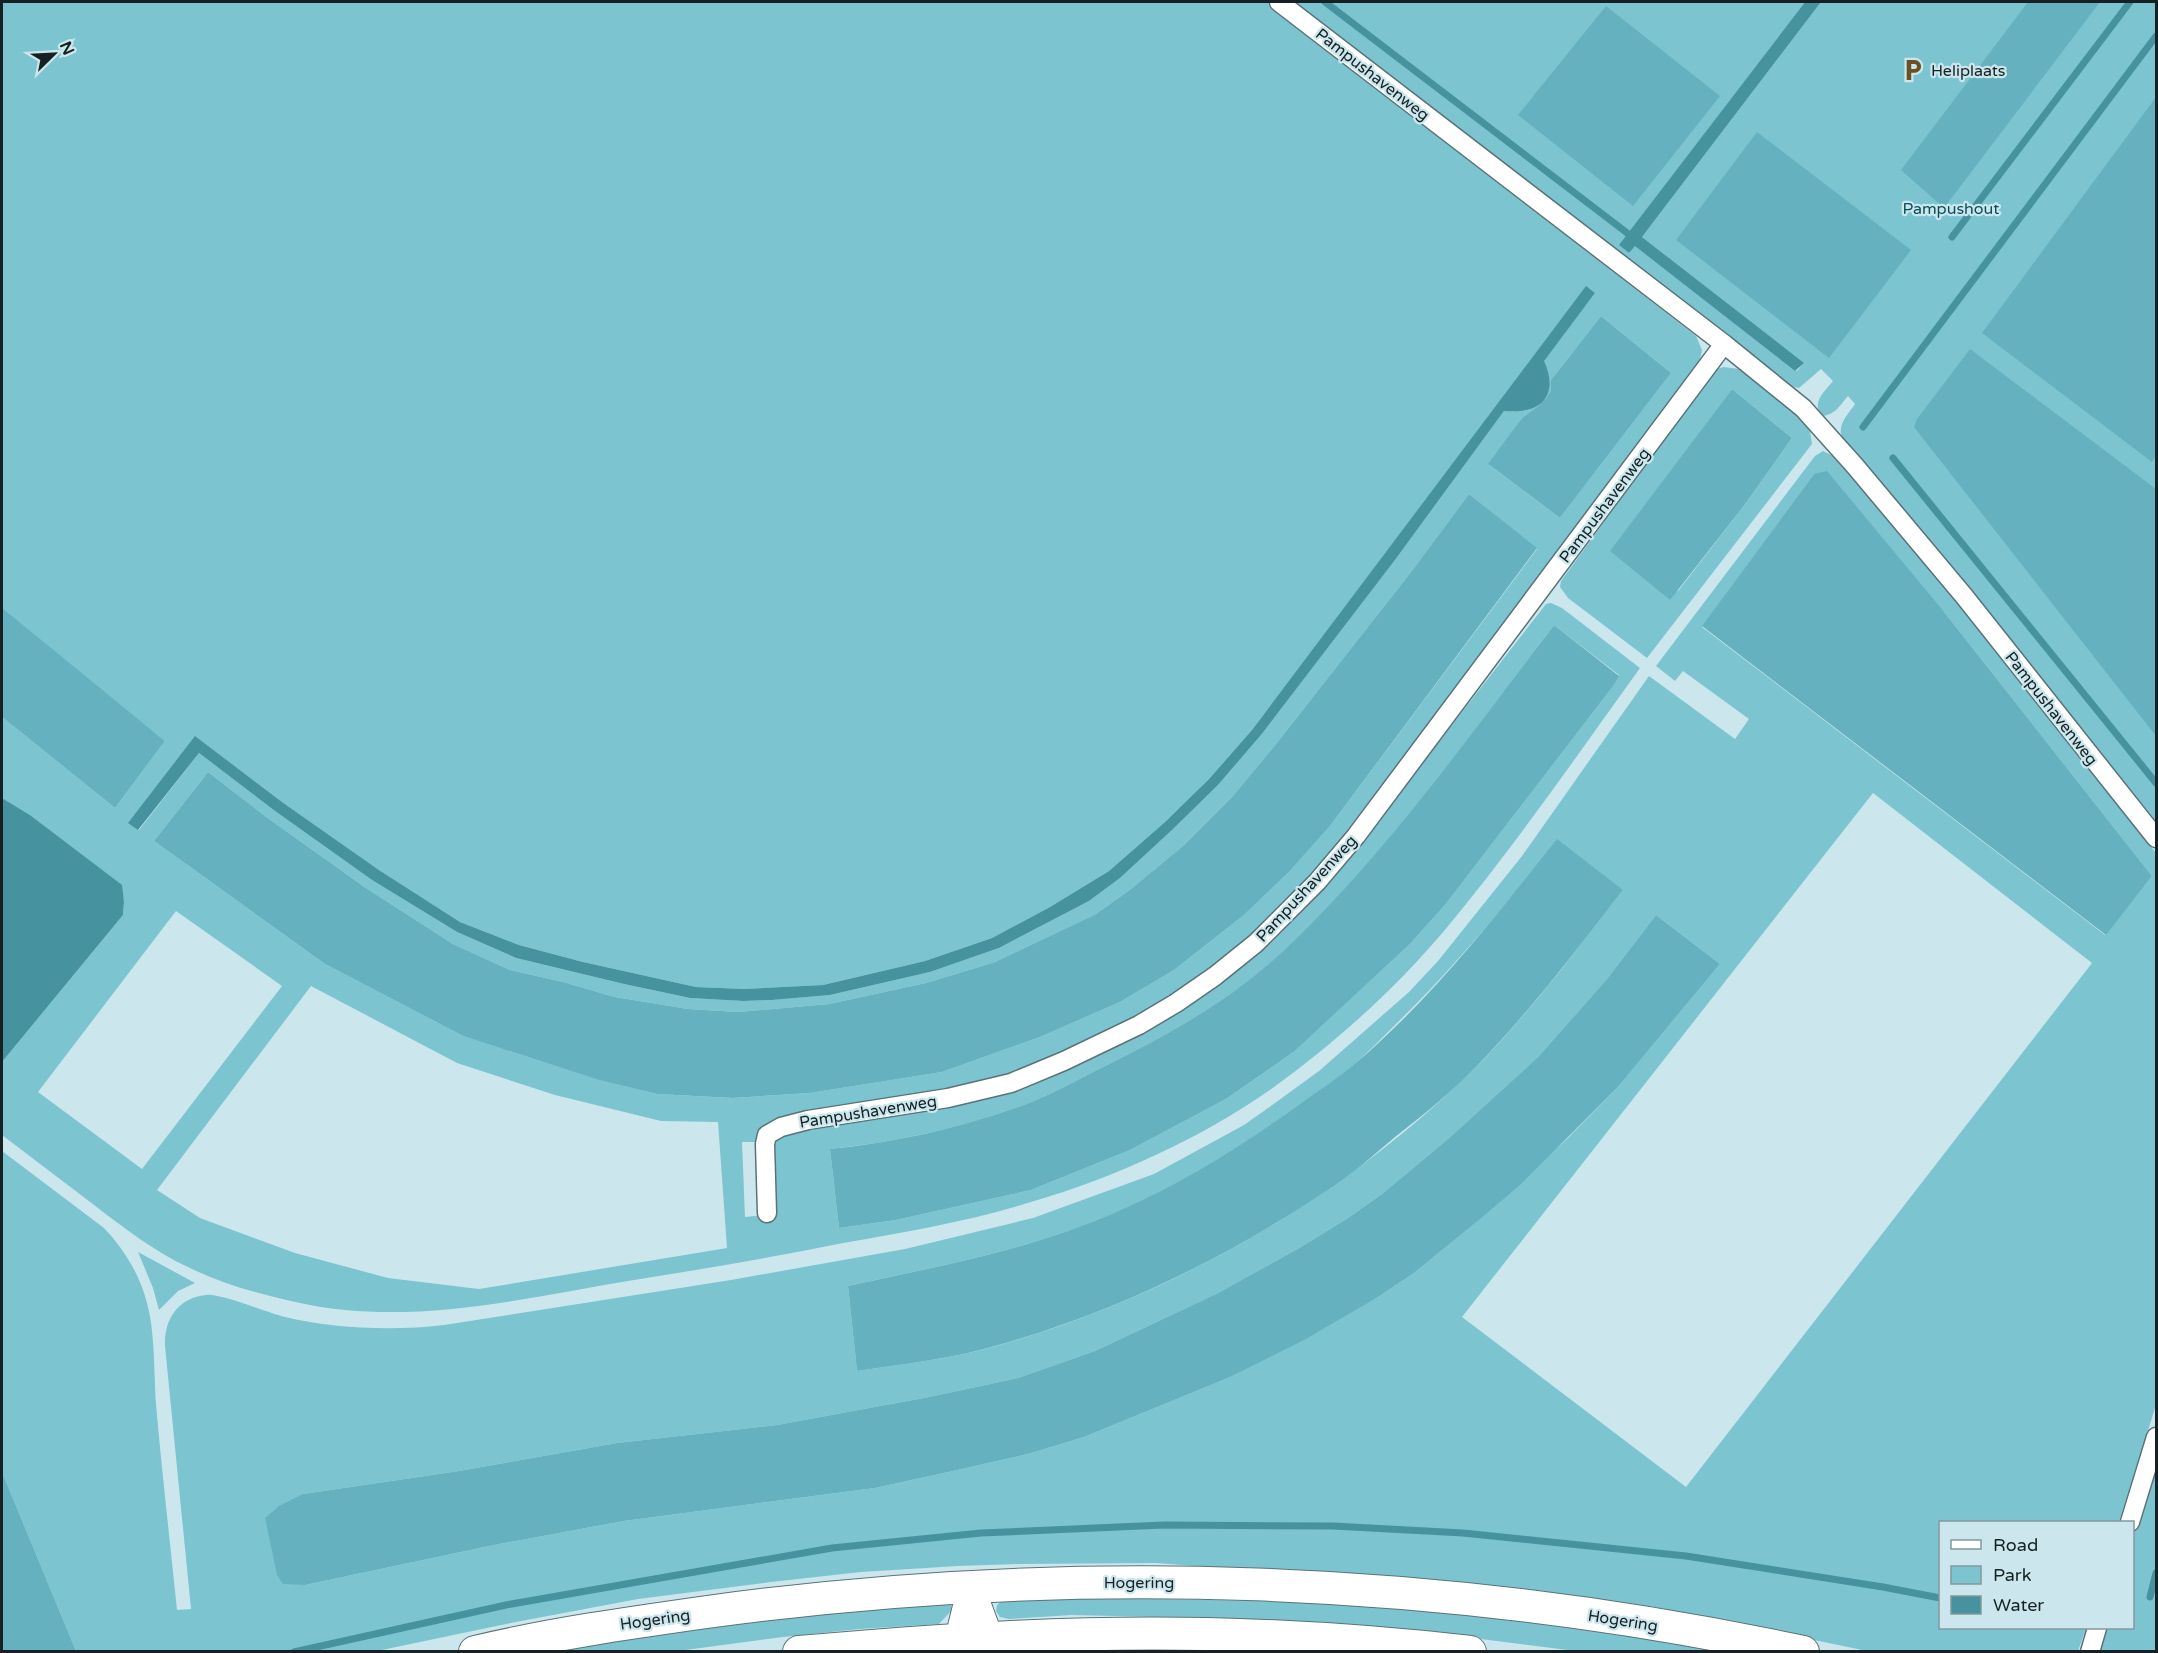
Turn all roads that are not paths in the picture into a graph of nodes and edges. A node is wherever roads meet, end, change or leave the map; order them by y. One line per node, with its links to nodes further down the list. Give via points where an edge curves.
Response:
1 (1279, 2): 2 (street, Pampushavenweg)
2 (1724, 344): 3 (street, Pampushavenweg, via 1803,408 1855,466); 4 (street, Pampushavenweg, via 1356,836 1256,943 1215,976 1139,1025 1011,1083 948,1098 781,1126 767,1135 765,1144)
3 (2157, 838)
4 (767, 1213)
5 (2157, 1437): 6 (street)
6 (2130, 1521)
7 (971, 1586): 9 (street); 10 (street); 11 (highway, Hogering, via 748,1606 626,1623); 14 (highway, Hogering, via 1170,1582 1396,1591 1573,1612)
8 (2097, 1629): 15 (street)
9 (959, 1645): 10 (highway); 12 (highway)
10 (990, 1645): 13 (highway, via 1087,1635 1207,1634)
11 (475, 1652)
12 (799, 1652)
13 (1470, 1652)
14 (1803, 1652)
15 (2090, 1652)

